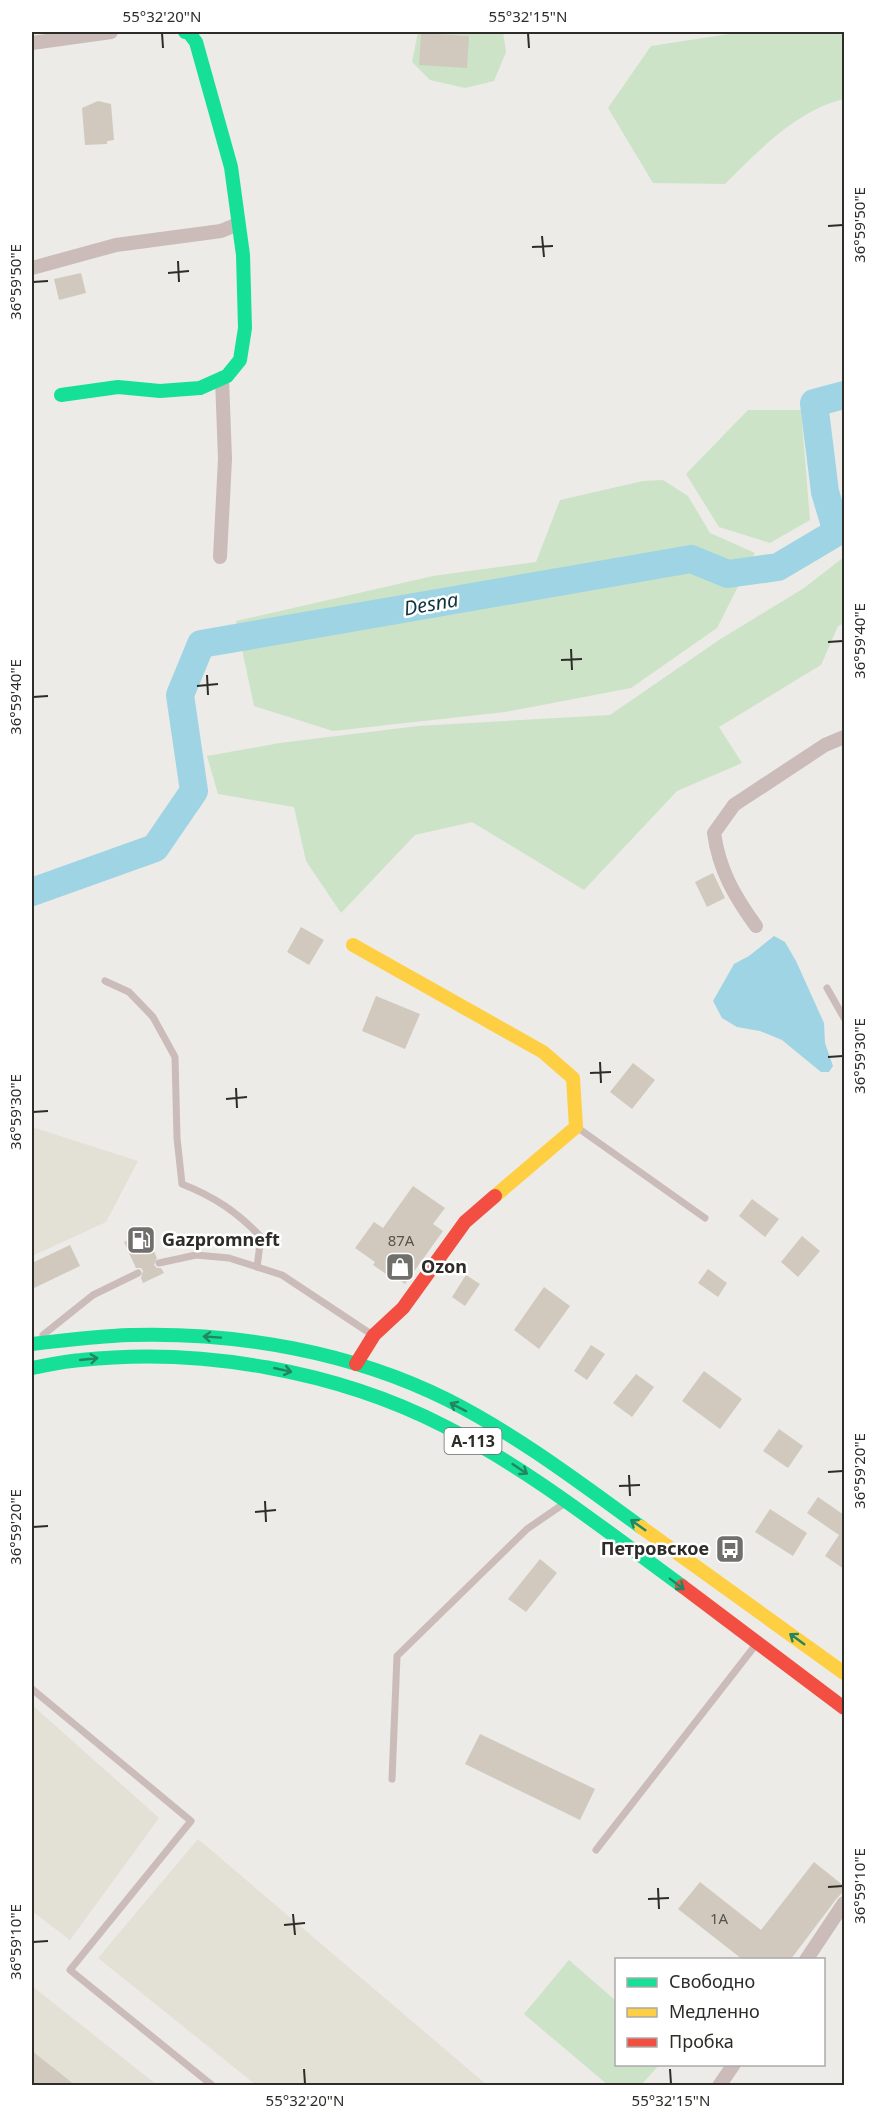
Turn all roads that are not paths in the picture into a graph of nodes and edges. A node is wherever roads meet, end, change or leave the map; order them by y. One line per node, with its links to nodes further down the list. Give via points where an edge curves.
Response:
1 (111, 32): 3 (street)
2 (185, 32): 4 (main road, via 196,42 231,167)
3 (32, 44)
4 (238, 224): 5 (street, via 221,231 116,244); 6 (main road, via 246,328 240,360)
5 (32, 268)
6 (222, 378): 7 (main road, via 200,388 160,391 118,387); 8 (street, via 225,459)
7 (61, 395)
8 (220, 557)
9 (844, 737): 10 (street, via 825,745 734,804 714,833 717,856 740,904)
10 (756, 926)
11 (353, 945): 15 (main road, via 543,1052 573,1078)
12 (105, 981): 18 (lane, via 129,992 153,1017 175,1057 182,1184 242,1217 261,1237)
13 (827, 988): 14 (lane)
14 (844, 1018)
15 (576, 1127): 16 (lane); 20 (main road, via 465,1222 403,1308)
16 (705, 1218)
17 (159, 1263): 18 (lane, via 196,1255 229,1258)
18 (257, 1267): 20 (lane, via 282,1275)
19 (138, 1273): 21 (lane, via 93,1294)
20 (374, 1335): 22 (main road)
21 (32, 1344): 22 (main road, А-113, one-way to 21, via 267,1344 199,1336 79,1337)
22 (356, 1364): 26 (main road, А-113, one-way to 22, via 509,1434 423,1389)
23 (32, 1368): 24 (main road, А-113, one-way to 24, via 88,1359 171,1356 218,1359 301,1374 413,1411 489,1449)
24 (566, 1502): 25 (main road, А-113, one-way to 25); 29 (lane, via 527,1529 397,1656)
25 (757, 1643): 28 (main road, А-113); 30 (lane)
26 (844, 1673)
27 (32, 1689): 34 (lane, via 192,1821 70,1970)
28 (844, 1708)
29 (392, 1779)
30 (596, 1850)
31 (844, 1903): 32 (street)
32 (807, 1958)
33 (733, 2066): 35 (street)
34 (213, 2085)
35 (719, 2085)

